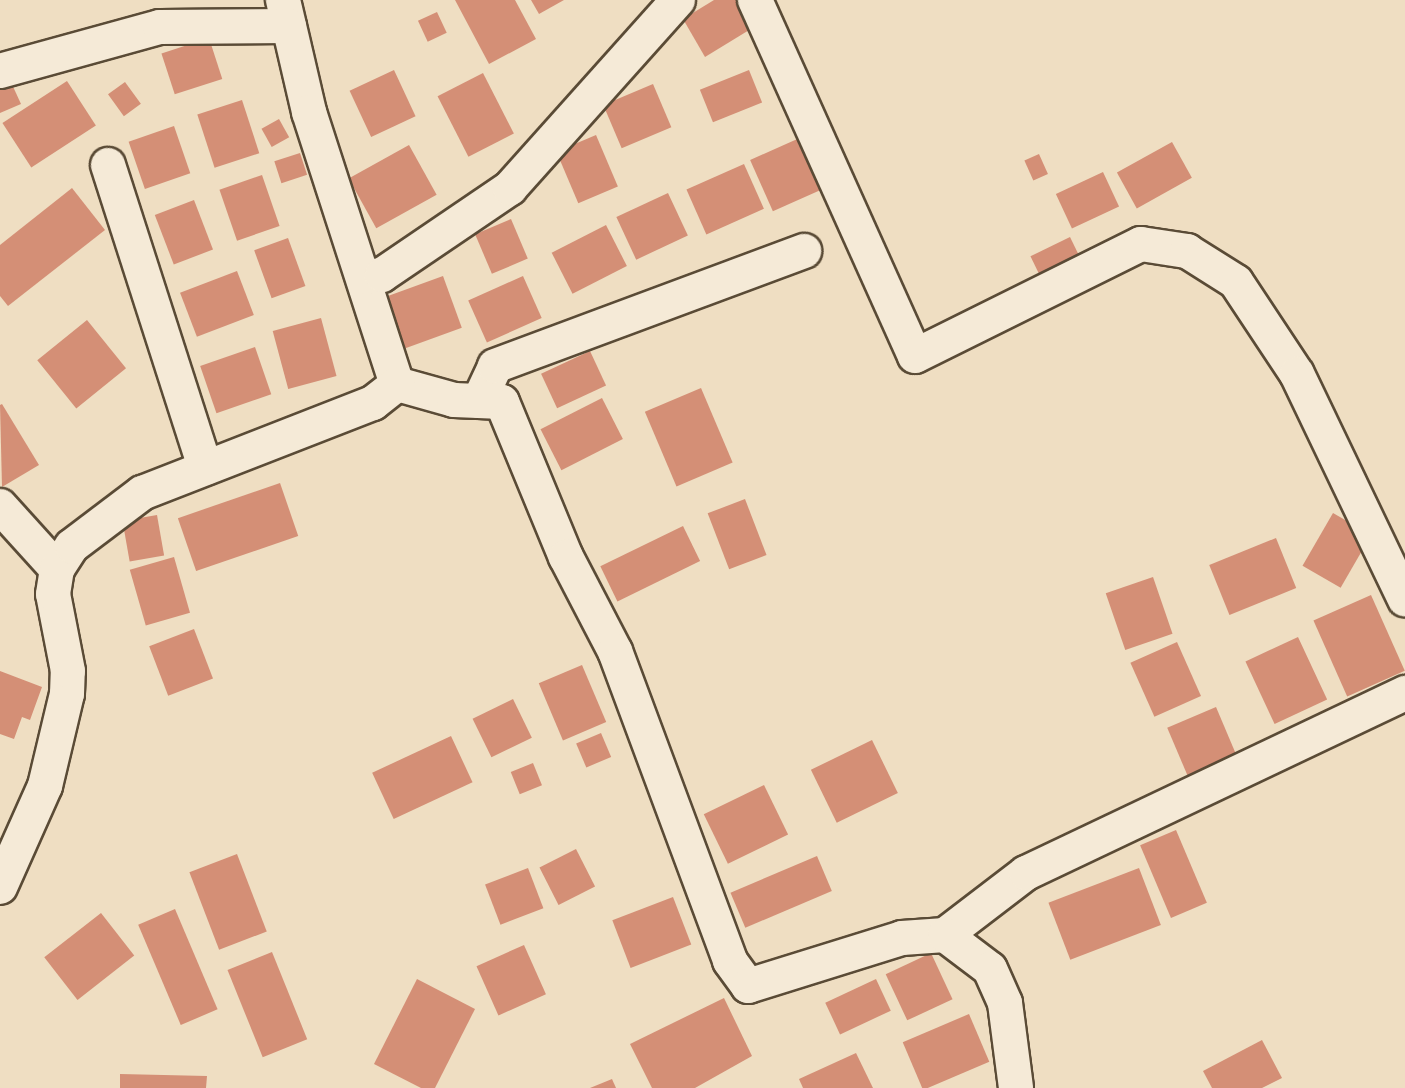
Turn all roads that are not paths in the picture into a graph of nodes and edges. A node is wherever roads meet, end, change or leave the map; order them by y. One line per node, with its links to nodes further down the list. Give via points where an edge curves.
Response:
1 (678, 0): 7 (street, via 510,188 382,275)
2 (755, 0): 13 (street, via 915,356 1141,244 1187,251 1236,282 1297,374)
3 (286, 13): 4 (street, via 160,27); 7 (street, via 309,112)
4 (0, 71)
5 (108, 165): 10 (street)
6 (804, 251): 9 (street, via 495,366)
7 (364, 277): 8 (street)
8 (397, 384): 9 (street, via 454,400); 10 (street, via 373,403)
9 (479, 401): 16 (street, via 502,402 514,423 566,557 615,651 730,961 748,986 902,938)
10 (205, 468): 12 (street, via 142,493 72,546)
11 (0, 506): 12 (street)
12 (57, 569): 15 (street, via 54,608 68,671 67,694 45,786)
13 (1405, 599)
14 (1405, 693): 16 (street, via 1026,873)
15 (0, 887)
16 (945, 935): 17 (street, via 990,969 1005,1003)
17 (1016, 1088)

